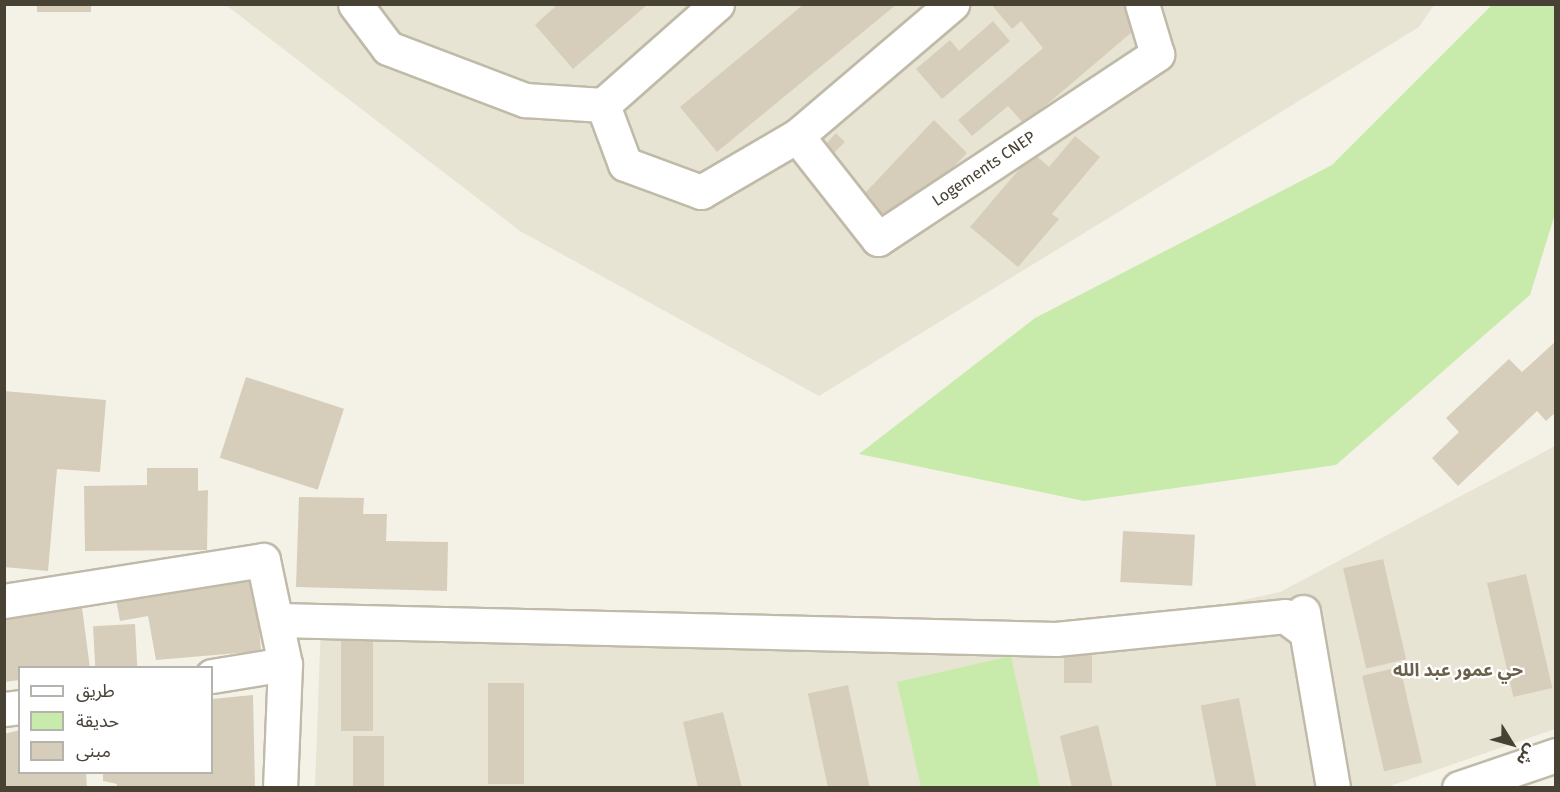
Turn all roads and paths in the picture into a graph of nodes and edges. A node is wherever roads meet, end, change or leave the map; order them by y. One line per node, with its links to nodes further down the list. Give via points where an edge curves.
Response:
1 (355, 4): 5 (street, via 388,48 525,100)
2 (717, 4): 5 (street)
3 (951, 4): 6 (street)
4 (1142, 4): 6 (street, Logements CNEP, via 1157,54 878,239)
5 (603, 105): 6 (street, via 624,164 701,192)
6 (797, 136)
7 (1301, 600): 10 (street)
8 (4, 602): 9 (street, via 263,560)
9 (278, 620): 10 (street, via 1056,639 1286,616); 11 (street)
10 (1306, 632): 15 (street)
11 (285, 664): 12 (street); 14 (street)
12 (213, 676)
13 (1556, 755): 16 (street)
14 (280, 788)
15 (1333, 788)
16 (1459, 788)

